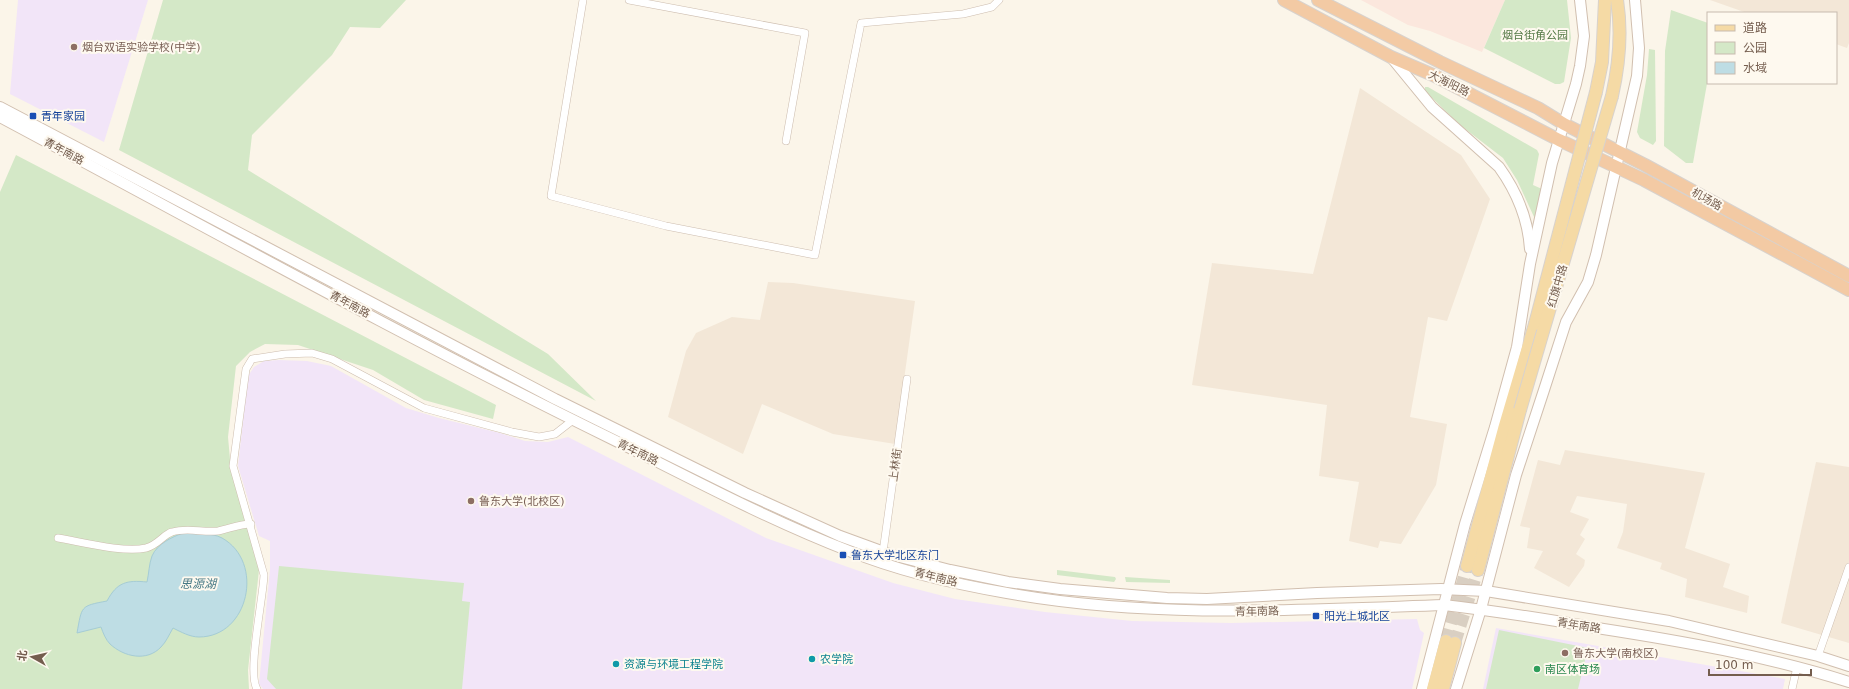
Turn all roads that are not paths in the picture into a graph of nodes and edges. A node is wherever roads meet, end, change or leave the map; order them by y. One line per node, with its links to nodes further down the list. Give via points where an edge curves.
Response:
1 (583, 0): 3 (street, via 551,196 666,226 815,255 861,23 963,14 992,7)
2 (629, 0): 15 (street, via 805,33)
3 (999, 0)
4 (1284, 0): 10 (highway, 大海阳路)
5 (1318, 0): 13 (highway, 大海阳路, via 1440,62 1529,103)
6 (1580, 0): 13 (main road, via 1584,36 1576,84)
7 (1605, 0): 22 (main road, 红旗中路, bridge, via 1605,32 1599,78 1535,324)
8 (1618, 0): 22 (main road, 红旗中路, bridge, via 1620,33 1612,96)
9 (1635, 0): 16 (main road, via 1639,48 1637,76)
10 (1391, 57): 14 (highway, 大海阳路, via 1433,75); 18 (main road, via 1432,107 1499,167 1508,179 1525,217 1529,234)
11 (0, 107): 26 (main road, 青年南路, via 562,402 745,493 840,536)
12 (0, 117): 23 (main road, 青年南路)
13 (1564, 124): 14 (main road); 16 (highway, 机场路)
14 (1559, 140): 17 (highway, 大海阳路); 18 (main road)
15 (786, 141)
16 (1620, 152): 17 (main road); 19 (highway, 机场路)
17 (1615, 166): 20 (highway, 机场路); 30 (main road, via 1590,275 1564,327 1516,476)
18 (1530, 264): 22 (main road)
19 (1849, 276)
20 (1849, 290)
21 (907, 379): 26 (street, 上林街)
22 (1509, 407): 28 (main road, 红旗中路); 29 (main road, via 1495,427 1465,524)
23 (573, 420): 24 (street, via 555,434 538,437 424,408 332,359 312,353 252,359 246,369 234,466); 31 (main road, 青年南路, via 740,502 848,551 889,565 999,592 1058,601 1166,611)
24 (251, 524): 25 (street, via 241,524 217,531 170,532 158,543 147,548 133,549); 37 (street, via 264,575 253,668 253,682)
25 (58, 538)
26 (883, 552): 29 (main road, 青年南路, via 1008,582 1131,596 1206,599)
27 (1849, 567): 33 (street)
28 (1473, 568)
29 (1449, 589): 30 (main road, 青年南路); 31 (main road)
30 (1486, 591): 32 (main road); 33 (main road, 青年南路, via 1669,621)
31 (1444, 605): 32 (main road, 青年南路); 38 (main road)
32 (1481, 609): 35 (main road, 青年南路, via 1665,638); 41 (main road)
33 (1818, 656): 34 (main road, 青年南路)
34 (1849, 666)
35 (1797, 667): 36 (main road, 青年南路); 42 (street)
36 (1849, 682)
37 (257, 689)
38 (1422, 689)
39 (1433, 689): 40 (main road, via 1451,642)
40 (1443, 689)
41 (1456, 689)
42 (1792, 689)

